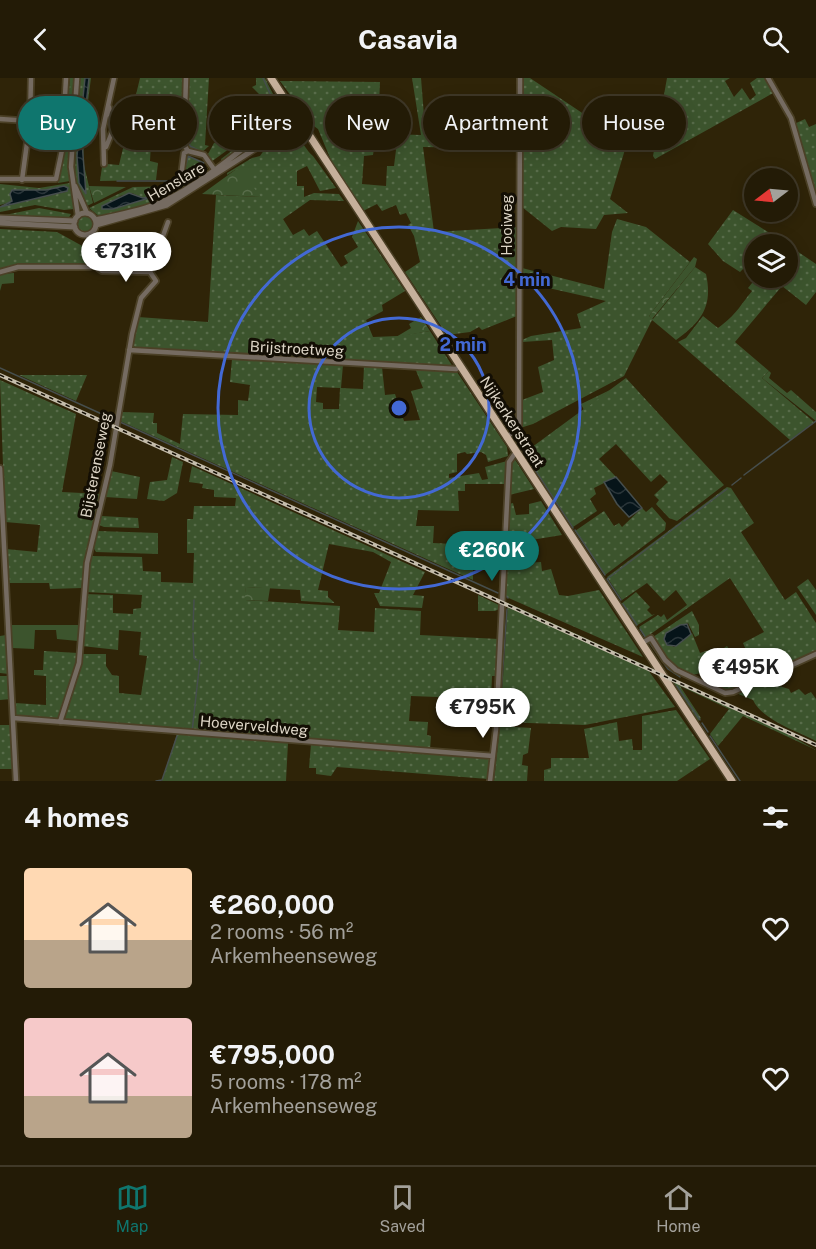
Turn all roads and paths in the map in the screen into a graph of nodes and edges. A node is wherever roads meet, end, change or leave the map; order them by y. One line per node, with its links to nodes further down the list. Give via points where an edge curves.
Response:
1 (31, 78): 9 (street)
2 (66, 78): 10 (street)
3 (77, 78): 11 (street)
4 (114, 78): 13 (street)
5 (186, 78): 23 (street, via 184,145)
6 (271, 78): 12 (main road)
7 (520, 78): 43 (street, Hooiweg, via 519,426)
8 (768, 78): 30 (street, via 791,118)
9 (31, 96)
10 (64, 96)
11 (76, 96)
12 (283, 96)
13 (108, 105): 17 (street, via 103,129); 17 (street, via 113,130)
14 (0, 119): 15 (street)
15 (18, 120)
16 (313, 141): 42 (main road, Nijkerkerstraat)
17 (106, 147): 24 (street)
18 (26, 150): 28 (street)
19 (62, 150): 28 (street, via 56,179)
20 (74, 150): 29 (street)
21 (241, 150): 25 (street, Henslare)
22 (250, 150): 25 (street, Henslare)
23 (188, 151): 25 (street, via 204,155); 26 (street, via 184,153)
24 (104, 164)
25 (215, 171): 34 (street, Henslare, via 185,195 154,210)
26 (182, 177)
27 (0, 179): 28 (street)
28 (22, 180)
29 (73, 180): 31 (street); 33 (street)
30 (816, 204)
31 (87, 213): 33 (street); 34 (street)
32 (0, 218): 33 (street)
33 (76, 221): 36 (street); 37 (street, via 80,234)
34 (96, 222): 37 (street)
35 (168, 222): 40 (street, Bijsterenseweg)
36 (0, 223)
37 (87, 235): 38 (street)
38 (93, 265): 39 (street, via 18,267); 40 (street, via 102,271)
39 (0, 272)
40 (150, 272): 41 (street, Bijsterenseweg, via 156,280 140,302)
41 (129, 350): 42 (street, Brijstroetweg, via 351,364 456,369); 49 (street, Bijsterenseweg, via 110,465 87,563 79,663)
42 (462, 366): 43 (main road, Nijkerkerstraat)
43 (506, 438): 44 (main road, Nijkerkerstraat)
44 (516, 452): 46 (main road, Nijkerkerstraat); 50 (street, via 509,462)
45 (0, 468): 48 (street)
46 (642, 643): 47 (street, Nijkerkerstraat, via 651,638 676,670 729,693); 53 (main road, Nijkerkerstraat)
47 (816, 654)
48 (13, 718): 49 (street, Hoeverveldweg); 51 (street)
49 (60, 722): 50 (street, Hoeverveldweg)
50 (493, 756): 52 (street)
51 (16, 781)
52 (490, 781)
53 (732, 781)

